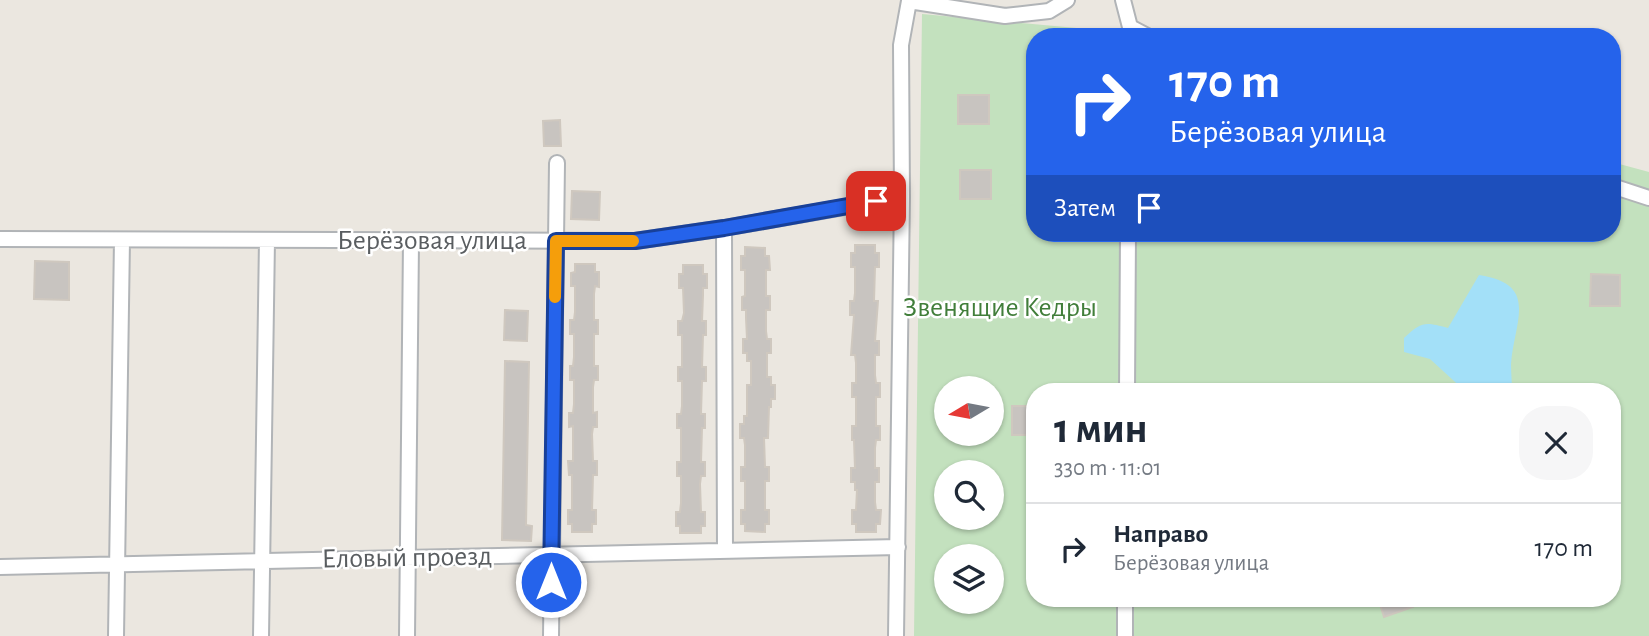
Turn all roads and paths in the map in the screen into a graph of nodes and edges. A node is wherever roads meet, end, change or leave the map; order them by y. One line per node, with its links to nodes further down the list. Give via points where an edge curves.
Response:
1 (1067, 0): 6 (street, via 1049,11 1005,16 909,1 901,45)
2 (1124, 3): 3 (street)
3 (1129, 28)
4 (557, 163): 12 (street)
5 (1621, 189): 7 (street)
6 (902, 197): 8 (street, Берёзовая улица); 16 (street)
7 (1649, 198)
8 (724, 228): 12 (street, Берёзовая улица, via 635,241); 17 (street)
9 (0, 239): 10 (street, Берёзовая улица)
10 (122, 240): 11 (street, Берёзовая улица); 21 (street)
11 (267, 240): 13 (street, Берёзовая улица); 20 (street)
12 (556, 241): 13 (street, Берёзовая улица); 18 (street)
13 (411, 242): 19 (street)
14 (1128, 242): 15 (street)
15 (1127, 383)
16 (898, 547): 17 (street, Еловый проезд); 28 (street)
17 (725, 551): 18 (street, Еловый проезд)
18 (551, 555): 19 (street, Еловый проезд); 27 (street)
19 (409, 558): 20 (street, Еловый проезд); 26 (street)
20 (262, 561): 21 (street, Еловый проезд); 25 (street)
21 (117, 564): 22 (street, Еловый проезд); 24 (street)
22 (0, 567)
23 (1125, 607): 29 (street)
24 (116, 636)
25 (261, 636)
26 (407, 636)
27 (551, 636)
28 (896, 636)
29 (1125, 636)

